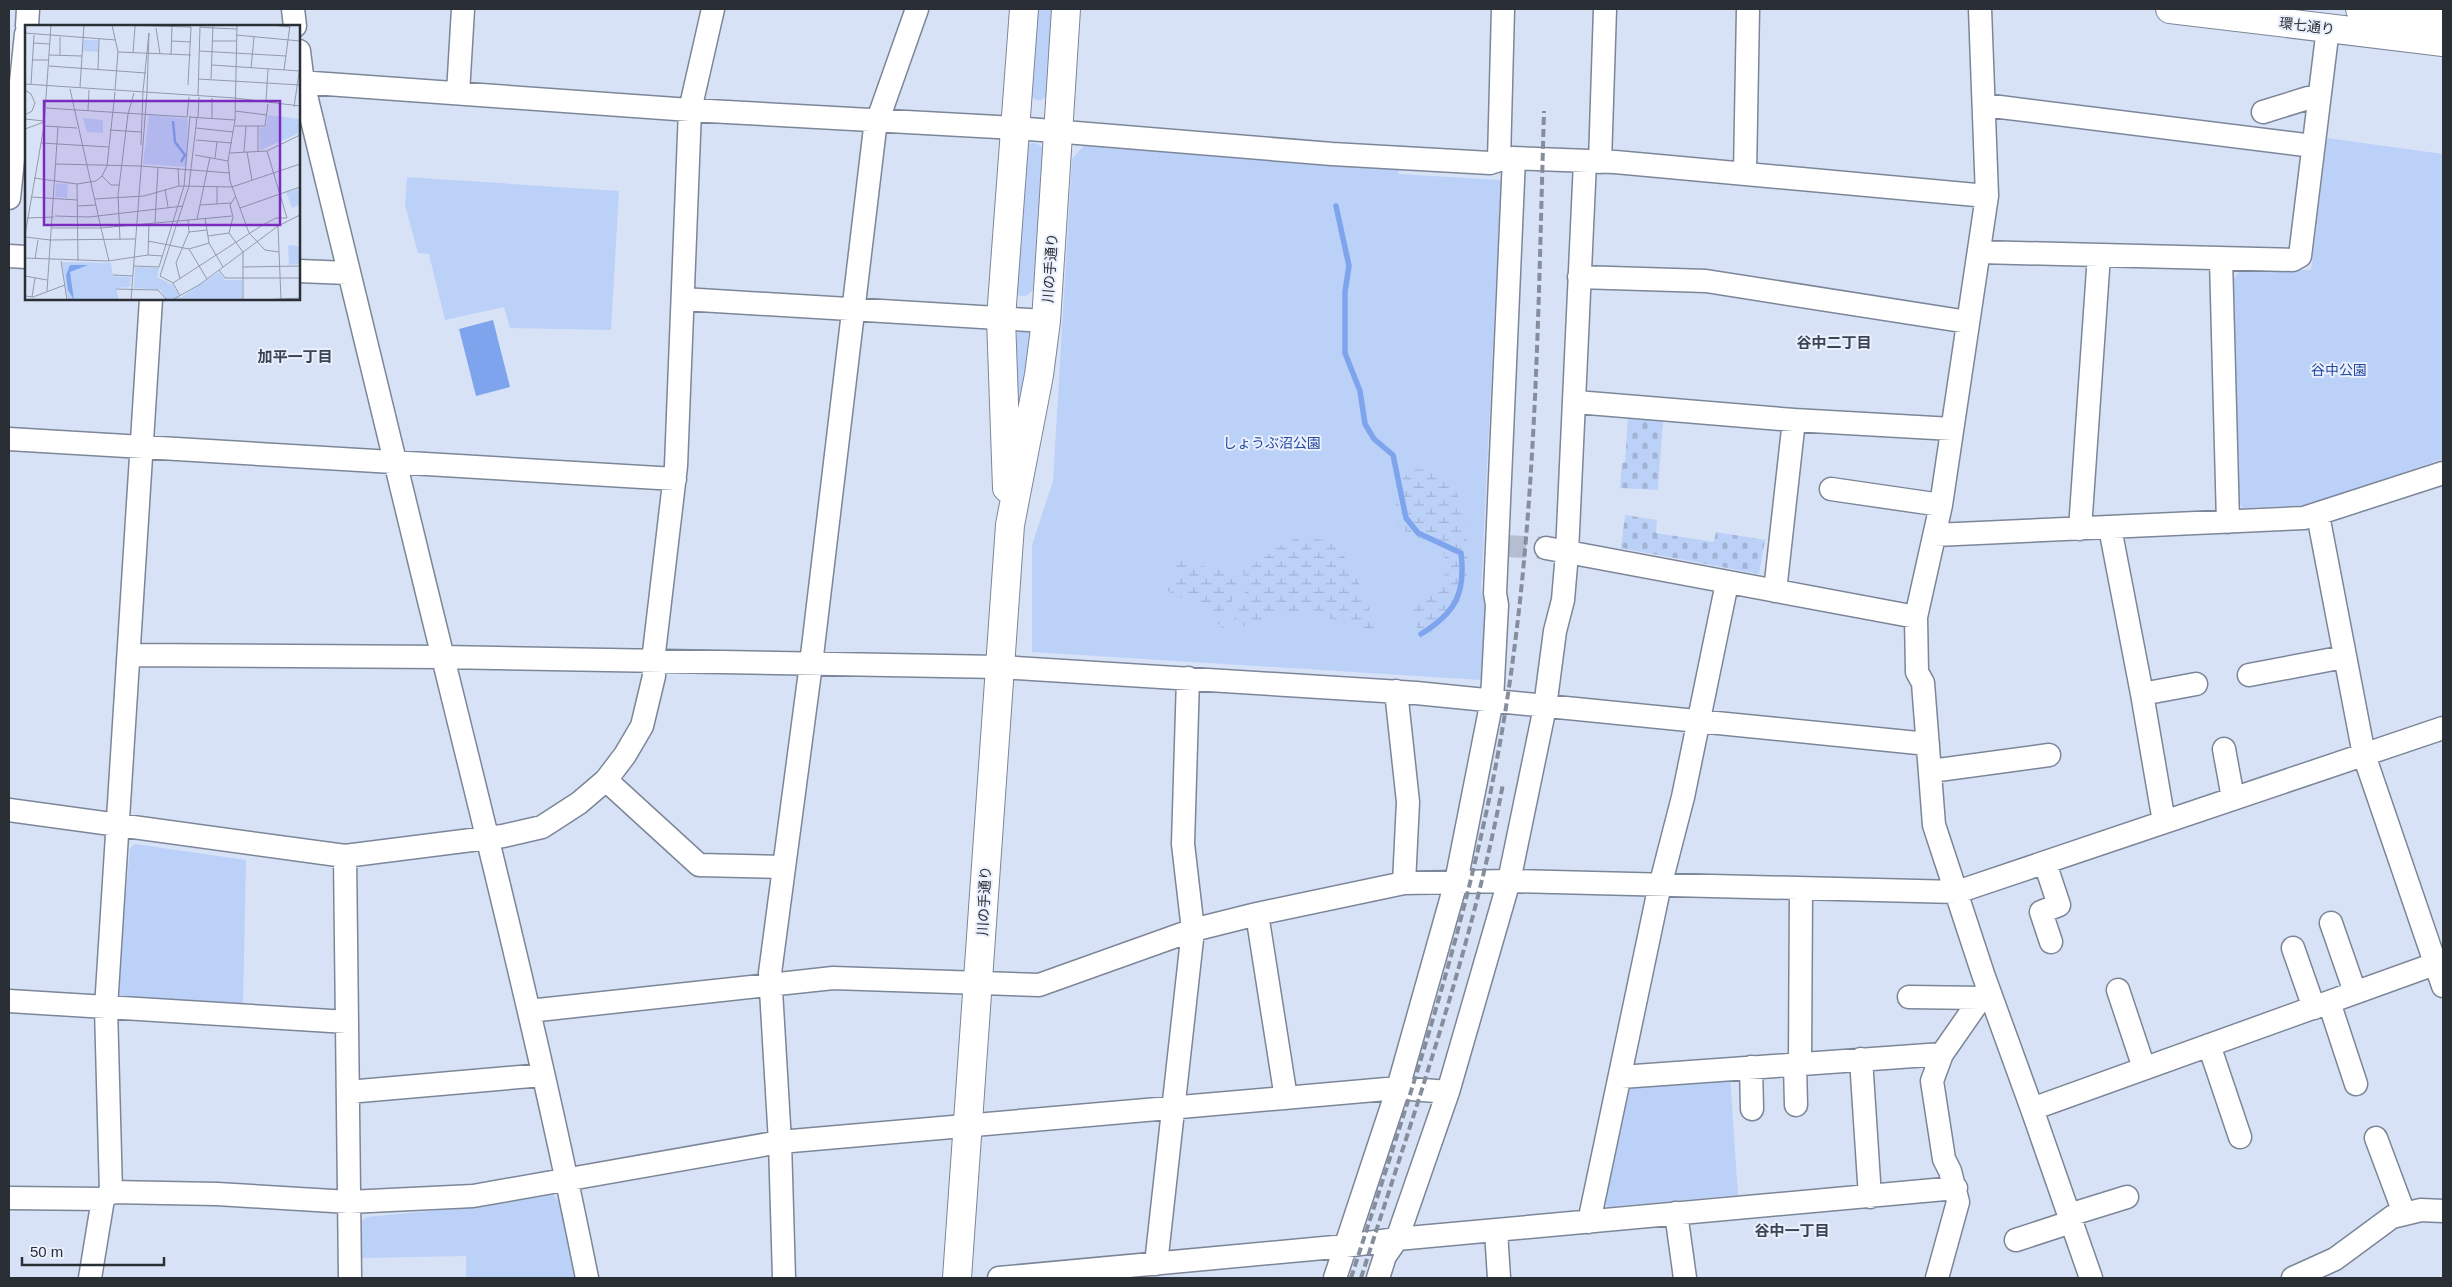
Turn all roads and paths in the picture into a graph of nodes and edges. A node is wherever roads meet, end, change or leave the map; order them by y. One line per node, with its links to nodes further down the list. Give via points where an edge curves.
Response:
1 (28, 9): 15 (street)
2 (293, 9): 16 (street)
3 (463, 9): 22 (street)
4 (714, 9): 25 (street)
5 (917, 9): 27 (street)
6 (1024, 9): 28 (main road, 川の手通り)
7 (1066, 9): 29 (main road, 川の手通り)
8 (1503, 9): 31 (street)
9 (1605, 9): 32 (street)
10 (1748, 9): 33 (street)
11 (1980, 9): 24 (street)
12 (2170, 9): 17 (main road, 環七通り)
13 (2360, 9): 14 (main road)
14 (2443, 19)
15 (27, 25)
16 (295, 25)
17 (2328, 28): 18 (main road, 環七通り); 23 (street)
18 (2443, 42)
19 (25, 65): 36 (street)
20 (300, 67): 21 (street)
21 (301, 82): 22 (street); 43 (street)
22 (458, 93): 25 (street)
23 (2319, 99): 26 (street, via 2308,98); 30 (street)
24 (1984, 105): 30 (street); 35 (street)
25 (690, 110): 27 (street); 45 (street)
26 (2263, 112)
27 (877, 121): 28 (street); 47 (street)
28 (1015, 128): 29 (street); 48 (main road, 川の手通り)
29 (1058, 131): 31 (street, via 1332,154 1490,163); 49 (main road, 川の手通り)
30 (2313, 146): 41 (street, via 2300,256 2293,260)
31 (1507, 159): 32 (street); 82 (street, via 1500,545 1494,593 1497,605)
32 (1592, 162): 33 (street); 44 (street)
33 (1744, 174): 35 (street)
34 (1563, 175): 67 (street, via 1572,181)
35 (1987, 196): 37 (street)
36 (9, 198)
37 (1980, 252): 38 (street); 50 (street)
38 (2099, 254): 41 (street); 65 (street)
39 (9, 256): 40 (street)
40 (25, 257)
41 (2221, 259): 62 (street)
42 (300, 271): 43 (street)
43 (348, 273): 56 (street)
44 (1579, 277): 50 (street, via 1706,281); 51 (street)
45 (683, 299): 47 (street); 58 (street)
46 (151, 300): 55 (street)
47 (854, 308): 48 (street); 75 (street)
48 (1001, 318): 49 (street); 63 (main road, 川の手通り)
49 (1046, 321): 63 (main road, 川の手通り)
50 (1968, 322): 53 (street)
51 (1576, 402): 52 (street); 67 (street)
52 (1794, 420): 53 (street); 69 (street)
53 (1952, 429): 60 (street)
54 (9, 439): 55 (street)
55 (142, 447): 56 (street); 71 (street)
56 (396, 462): 58 (street); 72 (street)
57 (2443, 473): 61 (street)
58 (675, 479): 74 (street)
59 (1831, 489): 60 (street)
60 (1941, 505): 66 (street)
61 (2318, 515): 62 (street); 73 (street)
62 (2228, 522): 64 (street)
63 (1010, 525): 76 (main road, 川の手通り)
64 (2110, 528): 65 (street); 81 (street)
65 (2080, 529): 66 (street)
66 (1935, 535): 70 (street)
67 (1557, 551): 68 (street); 83 (street, via 1563,600 1555,631)
68 (1728, 582): 69 (street); 84 (street)
69 (1775, 591): 70 (street)
70 (1916, 617): 86 (street, via 1917,672 1923,682)
71 (129, 655): 72 (street); 95 (street)
72 (443, 657): 74 (street); 96 (street)
73 (2344, 657): 77 (street); 89 (street)
74 (654, 661): 75 (street); 91 (street, via 654,676 642,726)
75 (811, 664): 76 (street); 99 (street)
76 (1000, 667): 78 (street); 112 (main road, 川の手通り)
77 (2249, 675)
78 (1188, 678): 80 (street); 108 (street, via 1183,844)
79 (2196, 684): 81 (street)
80 (1396, 691): 82 (street); 102 (street, via 1408,802)
81 (2142, 694): 94 (street)
82 (1492, 700): 83 (street); 101 (street)
83 (1545, 707): 84 (street); 100 (street)
84 (1698, 722): 86 (street); 103 (street, via 1683,798)
85 (2443, 728): 89 (street)
86 (1928, 744): 90 (street)
87 (2224, 749): 92 (street)
88 (2049, 755): 90 (street)
89 (2364, 755): 92 (street); 111 (street)
90 (1930, 771): 105 (street, via 1934,825)
91 (606, 780): 96 (street, via 542,827); 99 (street, via 699,865)
92 (2233, 798): 94 (street)
93 (9, 810): 95 (street)
94 (2164, 822): 98 (street)
95 (118, 824): 97 (street); 121 (street)
96 (487, 838): 97 (street); 122 (street)
97 (345, 856): 123 (street)
98 (2045, 863): 105 (street); 109 (street, via 2059,905 2041,912)
99 (784, 867): 113 (street, via 770,974)
100 (1509, 881): 101 (street); 103 (street); 135 (street)
101 (1456, 882): 102 (street); 133 (street)
102 (1404, 883): 106 (street)
103 (1660, 886): 104 (street); 131 (street)
104 (1801, 889): 105 (street); 127 (street)
105 (1957, 892): 117 (street)
106 (1257, 914): 108 (street); 136 (street)
107 (2331, 922): 116 (street)
108 (1193, 930): 112 (street, via 1039,985); 138 (street)
109 (2051, 942)
110 (2293, 948): 120 (street)
111 (2439, 962): 114 (street); 116 (street)
112 (979, 982): 113 (street, via 832,978); 141 (main road, 川の手通り)
113 (772, 984): 122 (street); 144 (street)
114 (2443, 986)
115 (2118, 990): 129 (street)
116 (2355, 992): 120 (street)
117 (1985, 993): 118 (street); 125 (street); 140 (street)
118 (1909, 997)
119 (9, 1001): 121 (street)
120 (2321, 1005): 124 (street); 132 (street)
121 (106, 1008): 123 (street); 147 (street)
122 (529, 1010): 130 (street)
123 (347, 1022): 134 (street)
124 (2209, 1045): 129 (street); 143 (street)
125 (1942, 1054): 126 (street); 146 (street, via 1932,1081 1944,1159)
126 (1861, 1059): 127 (street); 148 (street)
127 (1797, 1064): 128 (street); 137 (street)
128 (1751, 1067): 131 (street); 139 (street)
129 (2144, 1068): 140 (street)
130 (543, 1075): 134 (street); 145 (street)
131 (1621, 1077): 156 (street)
132 (2356, 1084)
133 (1398, 1088): 135 (street); 136 (street); 160 (street)
134 (348, 1092): 151 (street)
135 (1448, 1092): 158 (street)
136 (1286, 1098): 138 (street)
137 (1796, 1106)
138 (1175, 1108): 141 (street); 161 (street)
139 (1752, 1109)
140 (2032, 1109): 155 (street)
141 (968, 1127): 144 (street); 167 (main road, 川の手通り)
142 (2376, 1137): 153 (street)
143 (2240, 1138)
144 (780, 1142): 145 (street); 166 (street)
145 (567, 1178): 151 (street, via 473,1196); 165 (street)
146 (1956, 1188): 148 (street); 173 (street, via 1958,1202)
147 (107, 1195): 150 (street); 151 (street, via 217,1194); 163 (street)
148 (1870, 1197): 154 (street)
149 (2127, 1197): 155 (street)
150 (9, 1198)
151 (349, 1202): 164 (street)
152 (2443, 1211): 153 (street)
153 (2404, 1213): 175 (street, via 2380,1224 2365,1239 2329,1262)
154 (1676, 1214): 156 (street); 172 (street)
155 (2070, 1218): 159 (street); 174 (street)
156 (1589, 1222): 157 (street)
157 (1496, 1231): 158 (street); 171 (street)
158 (1397, 1239): 160 (street); 170 (street, via 1385,1256)
159 (2016, 1240)
160 (1345, 1246): 161 (street); 169 (street)
161 (1156, 1264): 162 (street)
162 (1095, 1274): 168 (street)
163 (90, 1278)
164 (350, 1278)
165 (587, 1278)
166 (784, 1278)
167 (957, 1278)
168 (999, 1278)
169 (1335, 1278)
170 (1378, 1278)
171 (1499, 1278)
172 (1685, 1278)
173 (1937, 1278)
174 (2091, 1278)
175 (2293, 1278)

